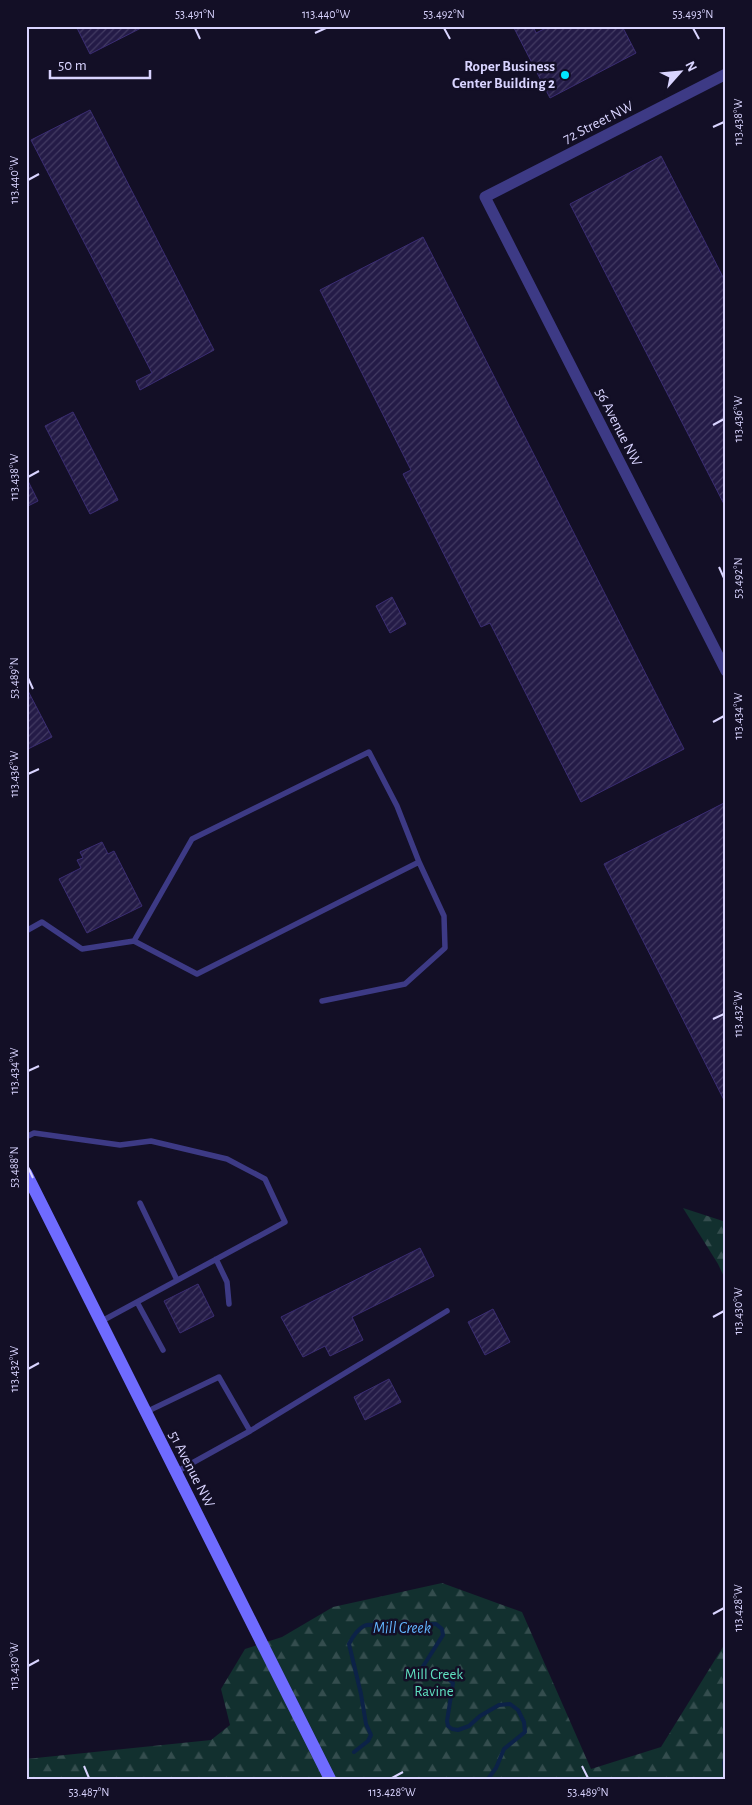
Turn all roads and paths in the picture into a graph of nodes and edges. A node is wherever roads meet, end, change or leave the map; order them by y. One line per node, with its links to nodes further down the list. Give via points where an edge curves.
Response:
1 (726, 74): 2 (street, 72 Street NW)
2 (485, 197): 3 (street, 56 Avenue NW)
3 (726, 671)
4 (419, 862): 6 (lane, via 196,974); 6 (lane, via 397,806 368,752 192,839); 7 (lane, via 444,916 444,948 405,984)
5 (26, 931): 6 (lane, via 42,922 82,949)
6 (134, 941)
7 (322, 1001)
8 (26, 1137): 11 (lane, via 34,1133 120,1145 151,1141 227,1160 265,1179 285,1222)
9 (26, 1173): 16 (street, 51 Avenue NW)
10 (140, 1202): 12 (lane)
11 (216, 1259): 12 (lane); 14 (lane, via 227,1282)
12 (177, 1280): 13 (lane)
13 (136, 1302): 16 (lane); 17 (lane)
14 (229, 1304)
15 (447, 1310): 19 (lane)
16 (100, 1322): 18 (street, 51 Avenue NW)
17 (163, 1350)
18 (146, 1412): 19 (lane, via 219,1377); 20 (street, 51 Avenue NW)
19 (250, 1431): 20 (lane)
20 (176, 1472): 21 (street, 51 Avenue NW)
21 (330, 1779)

